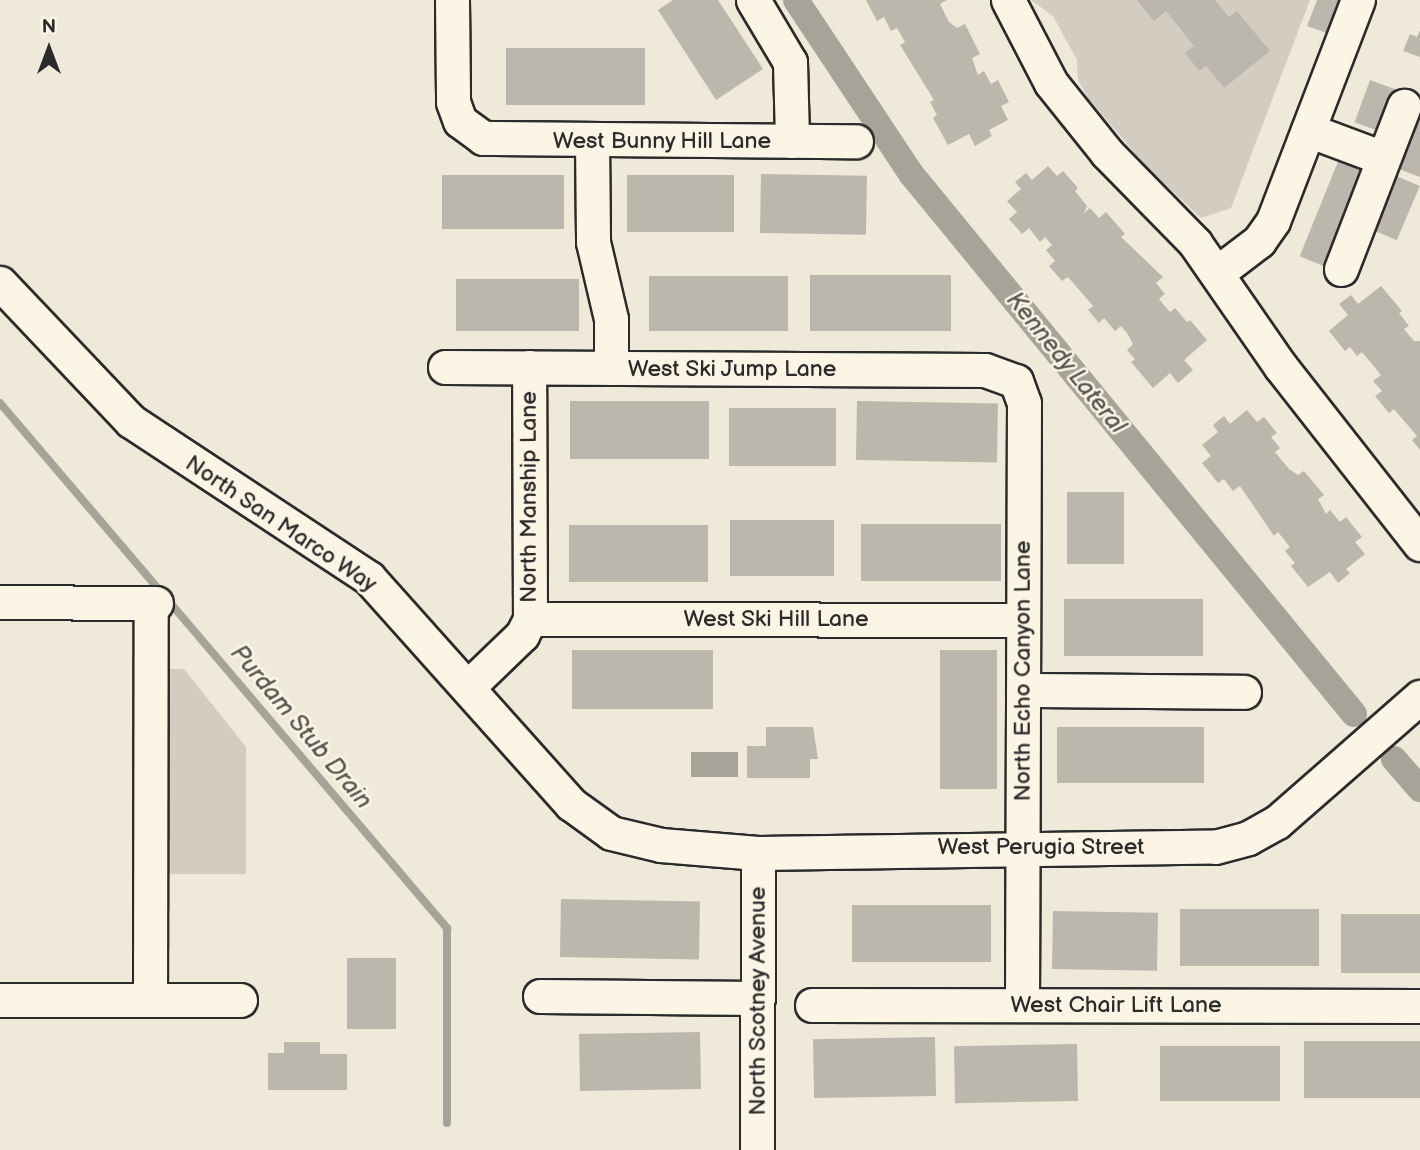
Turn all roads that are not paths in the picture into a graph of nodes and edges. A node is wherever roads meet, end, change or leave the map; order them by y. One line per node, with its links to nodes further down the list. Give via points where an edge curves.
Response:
1 (452, 0): 7 (street, West Bunny Hill Lane, via 453,102 469,131 496,140)
2 (753, 0): 8 (street, via 790,62)
3 (1008, 0): 12 (street, via 1051,83 1107,153 1195,243)
4 (1358, 0): 6 (street)
5 (1404, 106): 10 (street)
6 (1308, 130): 10 (street); 12 (street, via 1273,221 1259,241)
7 (592, 141): 8 (street, West Bunny Hill Lane); 16 (street, via 593,243 611,319)
8 (792, 141): 9 (street, West Bunny Hill Lane)
9 (856, 141)
10 (1383, 158): 11 (street)
11 (1340, 269)
12 (1217, 273): 18 (street, via 1280,367)
13 (0, 283): 22 (street, North San Marco Way, via 131,421 369,578)
14 (445, 367): 15 (street, West Ski Jump Lane)
15 (528, 367): 16 (street, West Ski Jump Lane); 20 (street, North Manship Lane)
16 (611, 368): 17 (street, West Ski Jump Lane, via 985,370)
17 (1016, 381): 21 (street, North Echo Canyon Lane, via 1024,403)
18 (1420, 544)
19 (0, 602): 32 (street, via 154,603)
20 (530, 619): 21 (street, West Ski Hill Lane); 22 (street, North Manship Lane, via 522,635)
21 (1023, 620): 23 (street, North Echo Canyon Lane)
22 (469, 686): 26 (street, North San Marco Way, via 571,804)
23 (1023, 690): 24 (street); 27 (street, North Echo Canyon Lane)
24 (1244, 692)
25 (1420, 696): 27 (street, West Perugia Street, via 1277,821 1248,838 1215,847)
26 (611, 833): 28 (street, West Perugia Street, via 662,845)
27 (1023, 847): 28 (street, West Perugia Street); 35 (street, North Echo Canyon Lane)
28 (758, 853): 30 (street, North Scotney Avenue)
29 (540, 996): 30 (street)
30 (758, 998): 37 (street, North Scotney Avenue)
31 (0, 1000): 32 (street)
32 (150, 1000): 33 (street)
33 (240, 1000)
34 (812, 1005): 35 (street, West Chair Lift Lane)
35 (1023, 1005): 36 (street, West Chair Lift Lane)
36 (1420, 1006)
37 (757, 1150)

